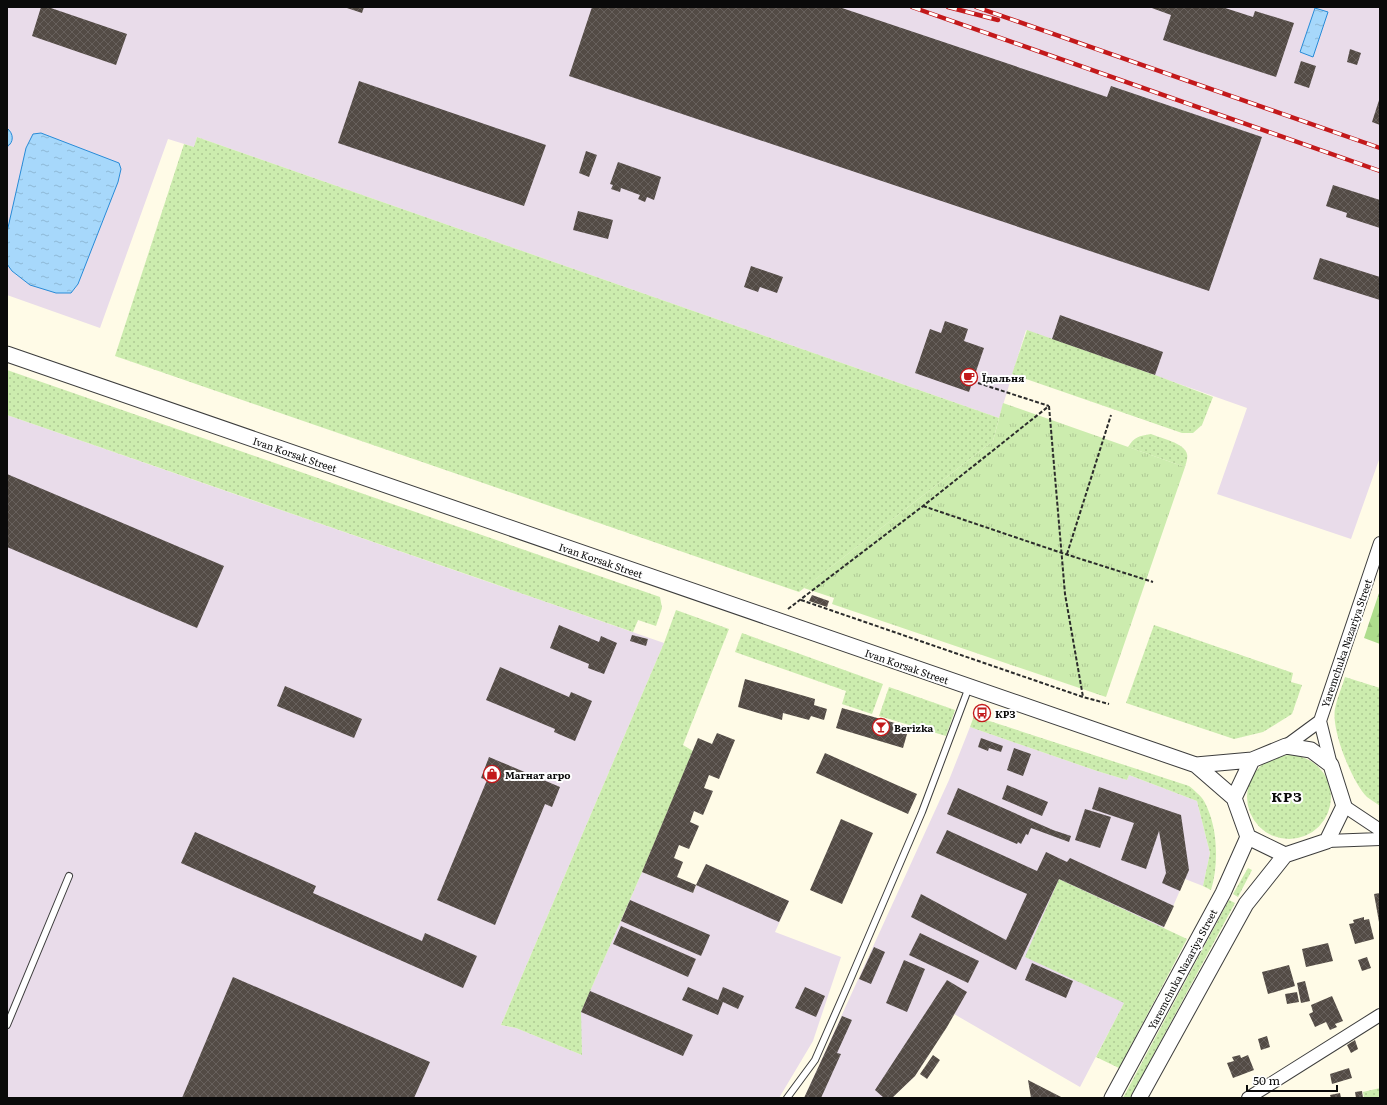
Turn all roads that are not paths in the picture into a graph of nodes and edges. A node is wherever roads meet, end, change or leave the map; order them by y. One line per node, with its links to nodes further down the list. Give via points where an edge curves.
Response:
1 (7, 354): 3 (street, Ivan Korsak Street)
2 (1380, 543): 4 (street, Yaremchuka Nazariya Street)
3 (969, 687): 7 (street, Ivan Korsak Street); 19 (lane, via 922,812 848,987 815,1060)
4 (1320, 721): 5 (street, Yaremchuka Nazariya Street); 8 (street, Yaremchuka Nazariya Street)
5 (1286, 746): 6 (street); 8 (street, via 1311,750)
6 (1252, 760): 7 (street); 9 (street)
7 (1196, 765): 9 (street)
8 (1331, 765): 10 (street)
9 (1234, 798): 12 (street)
10 (1344, 806): 11 (street); 14 (street)
11 (1380, 830)
12 (1248, 838): 15 (street); 20 (street, Yaremchuka Nazariya Street, via 1223,892)
13 (1380, 839): 14 (street)
14 (1327, 840): 15 (street)
15 (1285, 855): 21 (street, via 1246,904)
16 (69, 876): 18 (lane)
17 (1380, 1015): 22 (street)
18 (7, 1025)
19 (787, 1098)
20 (1112, 1098)
21 (1139, 1098)
22 (1248, 1098)

